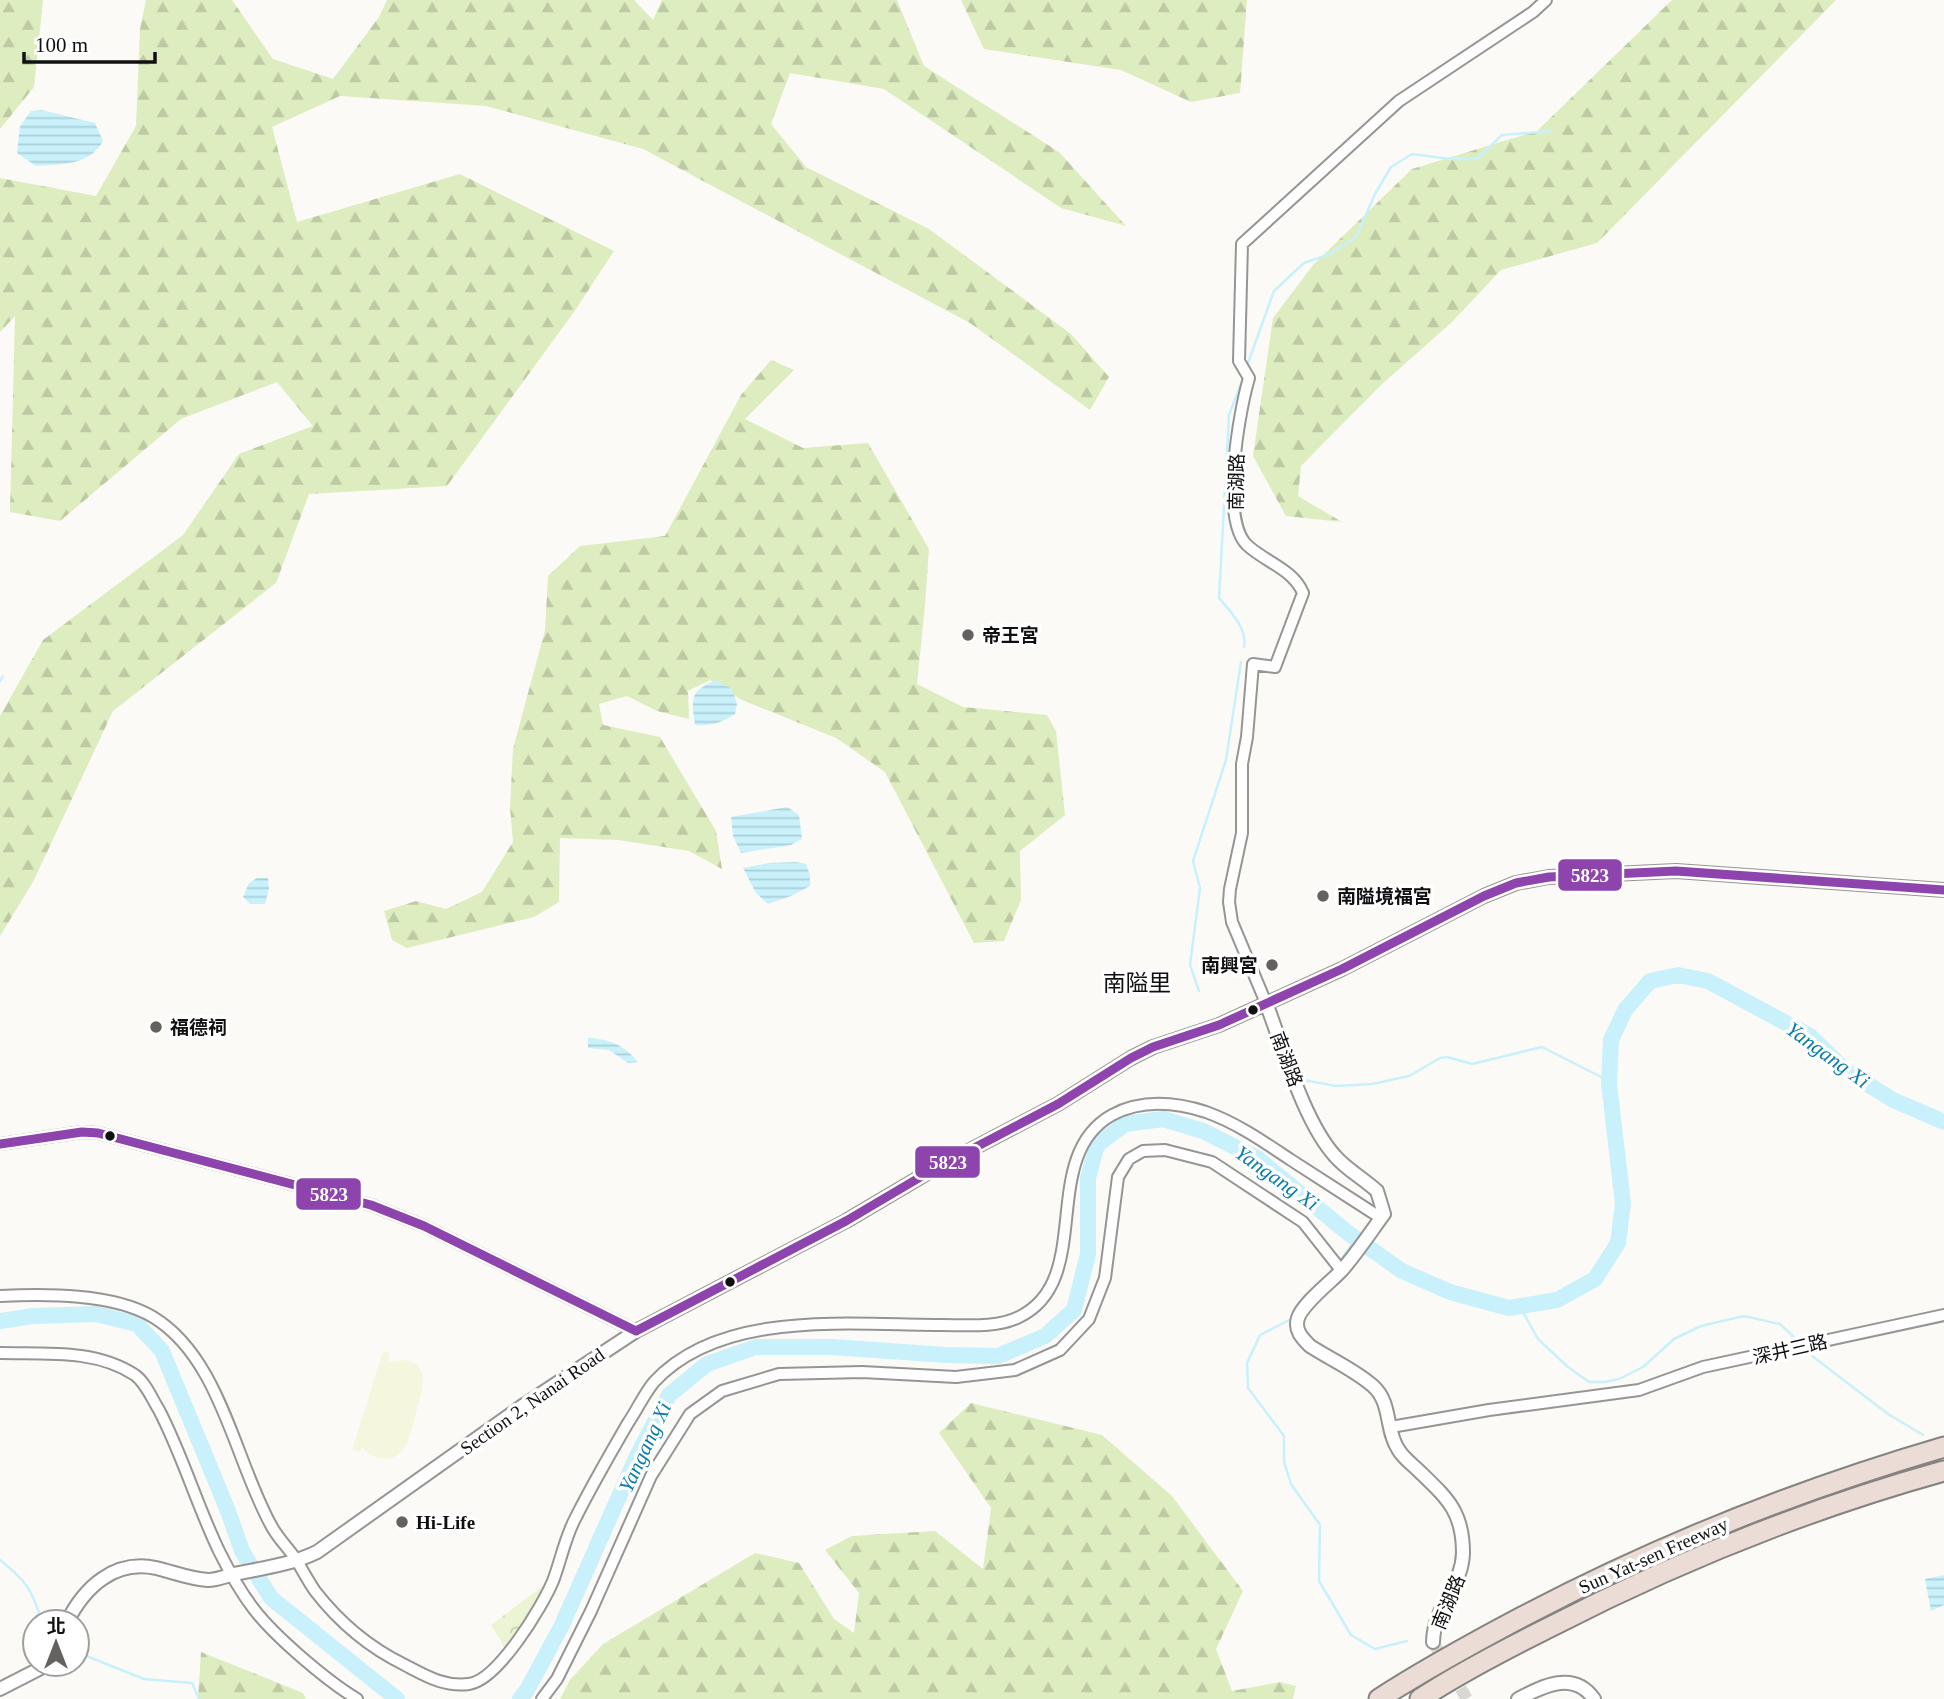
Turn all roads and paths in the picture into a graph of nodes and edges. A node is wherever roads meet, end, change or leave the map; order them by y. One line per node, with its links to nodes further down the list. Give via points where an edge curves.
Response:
1 (1546, 0): 3 (street, 南湖路, via 1399,101 1242,244 1239,361 1249,379 1236,438 1235,519 1241,539 1299,582 1303,593 1275,667 1253,664 1242,764 1242,833 1230,889 1232,922)
2 (1944, 890): 3 (street, Section 2, Nanai Road, via 1676,871 1549,877 1484,896)
3 (1266, 1003): 5 (street, 南湖路, via 1304,1105 1335,1156 1377,1191 1384,1214); 9 (street, Section 2, Nanai Road, via 1131,1058 1058,1104 846,1221)
4 (0, 1144): 9 (street, via 99,1133 324,1191 396,1214)
5 (1381, 1218): 6 (street); 14 (street, via 1241,1128 1206,1112 1170,1103 1124,1108 1103,1120 1087,1137 1074,1165 1056,1274 1046,1297 1033,1309 1014,1320 979,1325 781,1325 738,1334 687,1354 652,1384 572,1523 552,1585 494,1671 473,1684 439,1682 388,1657 343,1623 312,1587)
6 (1342, 1270): 11 (street, 南湖路, via 1303,1309 1297,1329 1310,1346 1374,1387 1386,1404); 21 (street, via 1303,1222 1212,1163 1165,1150 1143,1151 1129,1159 1118,1177 1105,1278 1089,1319 1060,1350 1015,1370 956,1377 779,1374 722,1391 690,1414 651,1476 591,1611)
7 (0, 1296): 14 (street, via 59,1295 117,1305 153,1317 172,1332 204,1372 272,1527)
8 (1944, 1315): 11 (street, 深井三路, via 1703,1367 1639,1390)
9 (636, 1331): 14 (street, Section 2, Nanai Road)
10 (0, 1353): 15 (street, via 94,1358 138,1377 174,1440)
11 (1391, 1427): 17 (street, 南湖路, via 1399,1450 1448,1498 1461,1532 1462,1568 1434,1626)
12 (1944, 1447): 22 (highway, Sun Yat-sen Freeway, via 1755,1510 1604,1574 1458,1650)
13 (1944, 1471): 23 (highway, Sun Yat-sen Freeway, via 1748,1536 1666,1570 1512,1646)
14 (298, 1561): 15 (street, Section 2, Nanai Road)
15 (232, 1575): 16 (street, Section 2, Nanai Road, via 211,1580 129,1567 98,1580); 20 (street, via 253,1609 295,1651)
16 (74, 1608)
17 (1433, 1642)
18 (23, 1678): 19 (street)
19 (0, 1689)
20 (357, 1699)
21 (542, 1699)
22 (1379, 1699)
23 (1420, 1699)
24 (1518, 1699): 25 (street, via 1567,1681)
25 (1594, 1699)

